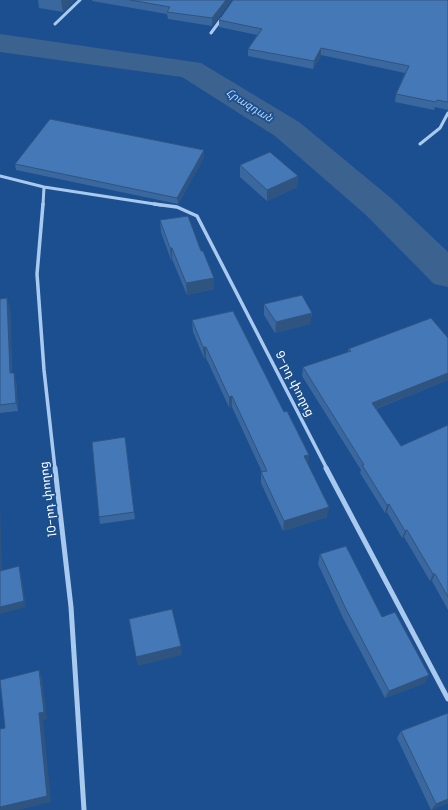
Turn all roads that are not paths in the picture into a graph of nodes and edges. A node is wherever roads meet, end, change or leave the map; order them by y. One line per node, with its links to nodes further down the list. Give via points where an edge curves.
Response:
1 (80, 0): 3 (street)
2 (223, 16): 4 (street)
3 (55, 24)
4 (211, 33)
5 (448, 113): 6 (street, via 440,128)
6 (420, 144)
7 (0, 176): 8 (street, 9-րդ փողոց)
8 (44, 187): 9 (street, 9-րդ փողոց, via 177,207 198,216 276,372); 10 (street, 10-րդ փողոց, via 38,282 44,370 71,607)
9 (448, 699)
10 (84, 810)

